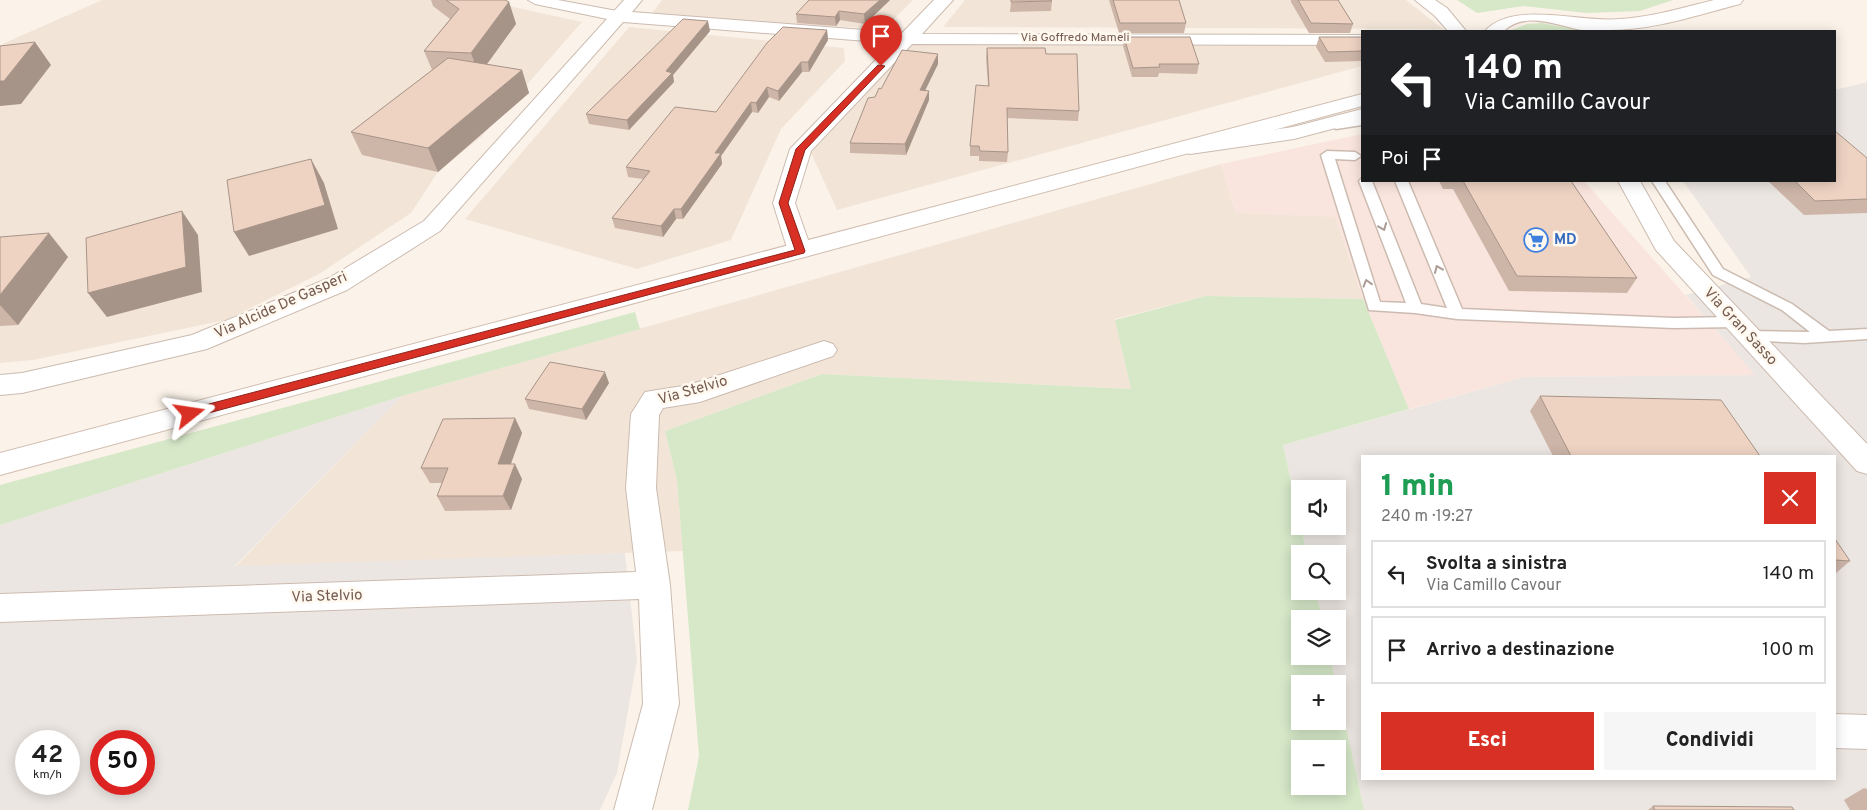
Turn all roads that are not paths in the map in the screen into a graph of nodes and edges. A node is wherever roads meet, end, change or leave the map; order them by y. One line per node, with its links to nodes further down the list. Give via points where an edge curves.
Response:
1 (535, 0): 6 (street)
2 (632, 0): 6 (street, Via Alcide De Gasperi)
3 (944, 0): 13 (street)
4 (1424, 0): 9 (street, via 1441,12)
5 (1734, 0): 7 (street)
6 (617, 16): 13 (street, Via Goffredo Mameli); 35 (street, Via Alcide De Gasperi, via 432,226 338,284 198,343 22,384)
7 (1654, 21): 8 (street); 12 (street)
8 (1582, 23): 10 (street, via 1524,17 1509,20); 11 (street)
9 (1456, 30)
10 (1495, 30)
11 (1600, 30)
12 (1640, 30)
13 (908, 39): 14 (street, Via Goffredo Mameli); 28 (street, via 801,149 784,203)
14 (1361, 40)
15 (1361, 100): 19 (street)
16 (1361, 115): 18 (street)
17 (1361, 121): 18 (lane)
18 (1314, 127): 19 (street, via 1294,133)
19 (1189, 148): 28 (street)
20 (1358, 156): 21 (lane); 29 (lane, one-way to 20, via 1374,307 1327,155)
21 (1361, 171)
22 (1365, 182): 29 (lane, one-way to 29)
23 (1400, 182): 30 (lane, one-way to 23)
24 (1609, 182): 27 (street)
25 (1630, 182): 27 (street, Via Gran Sasso)
26 (1659, 182): 33 (lane, via 1718,272 1787,306)
27 (1664, 245): 31 (street, Via Gran Sasso)
28 (800, 251): 37 (street)
29 (1415, 308): 30 (lane)
30 (1457, 314): 31 (lane)
31 (1742, 329): 33 (lane); 36 (street, Via Gran Sasso)
32 (1867, 334): 33 (lane)
33 (1826, 337)
34 (824, 350): 38 (street, Via Stelvio, via 690,395 655,398 644,414 641,488)
35 (0, 385)
36 (1867, 463)
37 (0, 464)
38 (654, 585): 39 (street, Via Stelvio); 42 (street, Via Stelvio, via 661,704)
39 (0, 608)
40 (1836, 731): 41 (street)
41 (1867, 732)
42 (633, 810)

